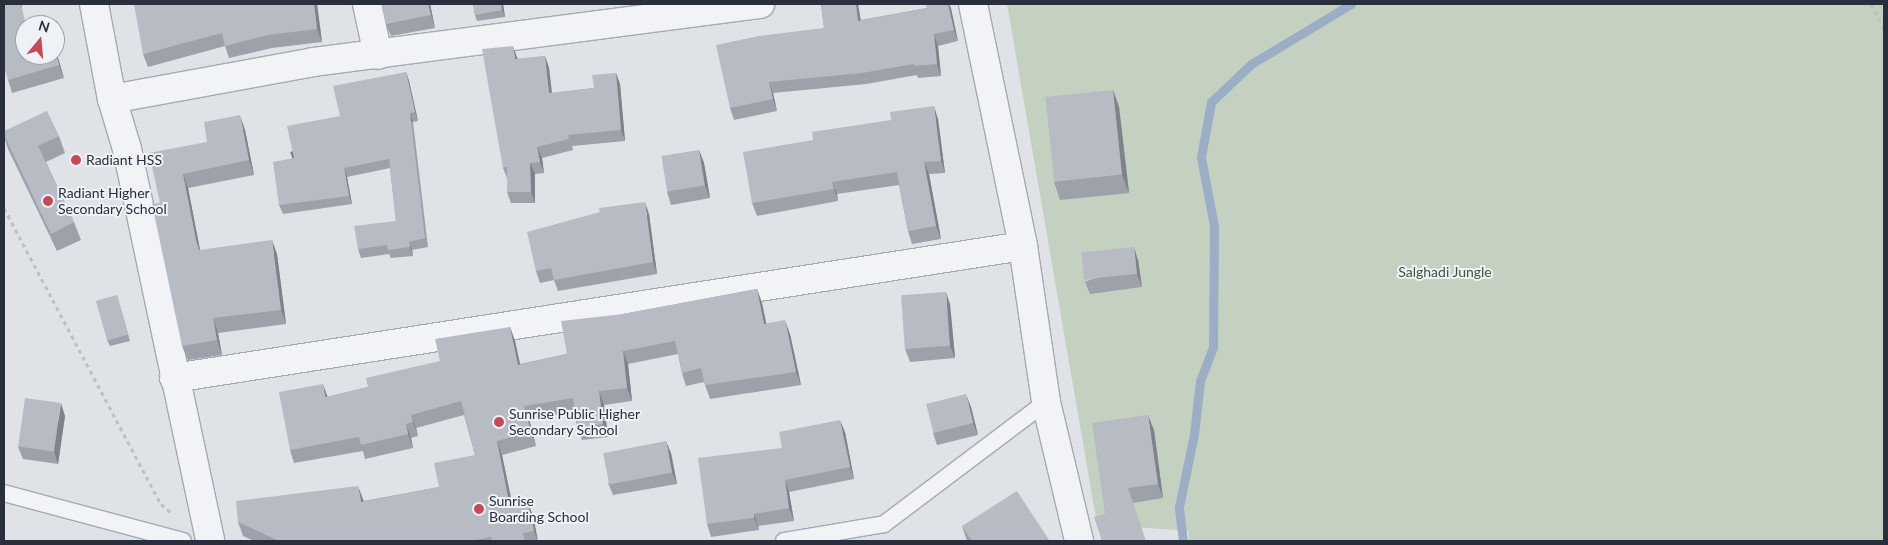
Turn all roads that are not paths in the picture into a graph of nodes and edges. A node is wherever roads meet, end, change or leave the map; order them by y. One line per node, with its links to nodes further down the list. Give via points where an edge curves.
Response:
1 (94, 4): 7 (street)
2 (367, 4): 6 (street)
3 (760, 4): 5 (street)
4 (973, 4): 8 (street)
5 (673, 10): 6 (street)
6 (378, 56): 7 (street, via 313,62)
7 (112, 99): 9 (street, via 127,150)
8 (1023, 246): 9 (street); 10 (street)
9 (174, 378): 13 (street)
10 (1046, 402): 14 (lane, via 884,524); 15 (street)
11 (4, 493): 12 (lane)
12 (182, 541)
13 (210, 541)
14 (784, 541)
15 (1079, 541)

